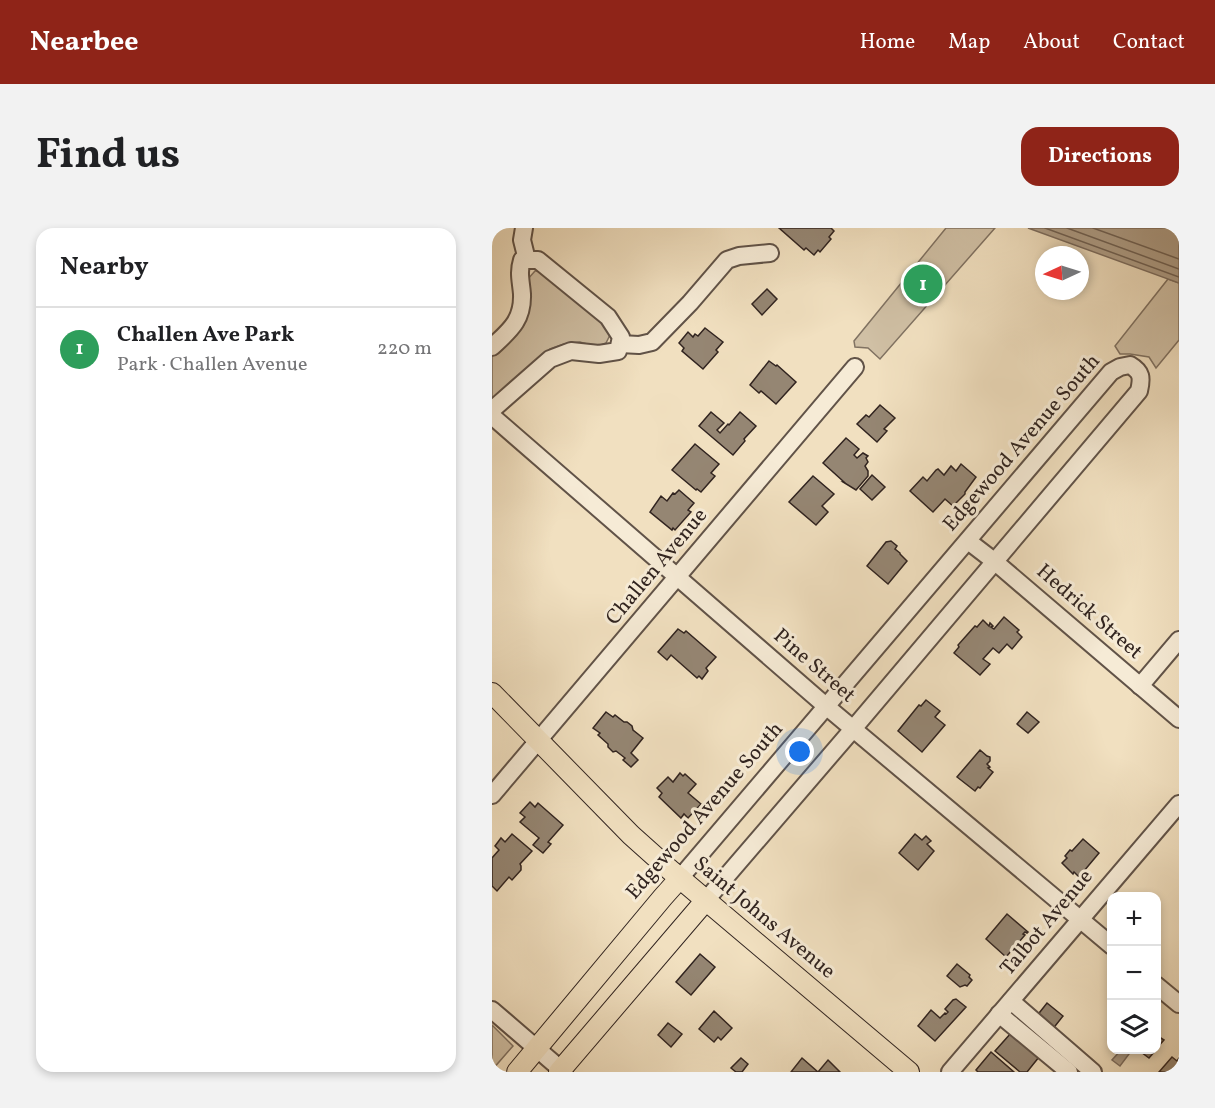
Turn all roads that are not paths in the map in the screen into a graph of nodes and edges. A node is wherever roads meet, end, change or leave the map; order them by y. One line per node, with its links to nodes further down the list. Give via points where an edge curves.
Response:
1 (524, 228): 3 (street, via 522,240)
2 (770, 253): 4 (street, via 727,260 652,342)
3 (527, 260): 4 (street, via 538,260 608,316 621,337); 5 (street, via 522,260 519,269 521,311 515,326)
4 (620, 344): 7 (street, via 618,351 571,351 549,359)
5 (492, 347)
6 (855, 367): 11 (street, Challen Avenue)
7 (492, 410)
8 (492, 416): 11 (street, Pine Street)
9 (968, 541): 10 (street, Hedrick Street); 10 (street, Edgewood Avenue South, via 1112,372 1130,365 1137,369 1142,380 1139,391); 15 (street, Edgewood Avenue South)
10 (994, 561): 13 (street, Hedrick Street); 17 (street, Edgewood Avenue South)
11 (678, 577): 15 (street, Pine Street); 18 (street, Challen Avenue)
12 (1179, 640): 13 (street)
13 (1140, 686): 16 (street, Hedrick Street)
14 (492, 693): 18 (main road, Saint Johns Avenue)
15 (827, 707): 17 (street, Pine Street); 21 (street, Edgewood Avenue South)
16 (1179, 719)
17 (853, 729): 22 (street, Edgewood Avenue South); 23 (street, Pine Street)
18 (538, 741): 19 (street, Challen Avenue); 21 (main road, Saint Johns Avenue, via 631,835)
19 (492, 795)
20 (1179, 804): 23 (street, Talbot Avenue)
21 (680, 878): 22 (main road, Saint Johns Avenue); 30 (main road, Edgewood Avenue South)
22 (706, 900): 31 (main road, Edgewood Avenue South); 33 (main road, Saint Johns Avenue)
23 (1079, 920): 24 (street, Pine Street); 26 (street, Talbot Avenue)
24 (1107, 942)
25 (1161, 988): 27 (street)
26 (1011, 1000): 29 (street, Talbot Avenue); 36 (street)
27 (1179, 1004)
28 (492, 1010): 30 (street)
29 (999, 1014): 34 (street, Talbot Avenue); 35 (street)
30 (537, 1050): 31 (street); 32 (main road, Edgewood Avenue South)
31 (561, 1071)
32 (518, 1072)
33 (909, 1072)
34 (950, 1072)
35 (1069, 1072)
36 (1093, 1072)

